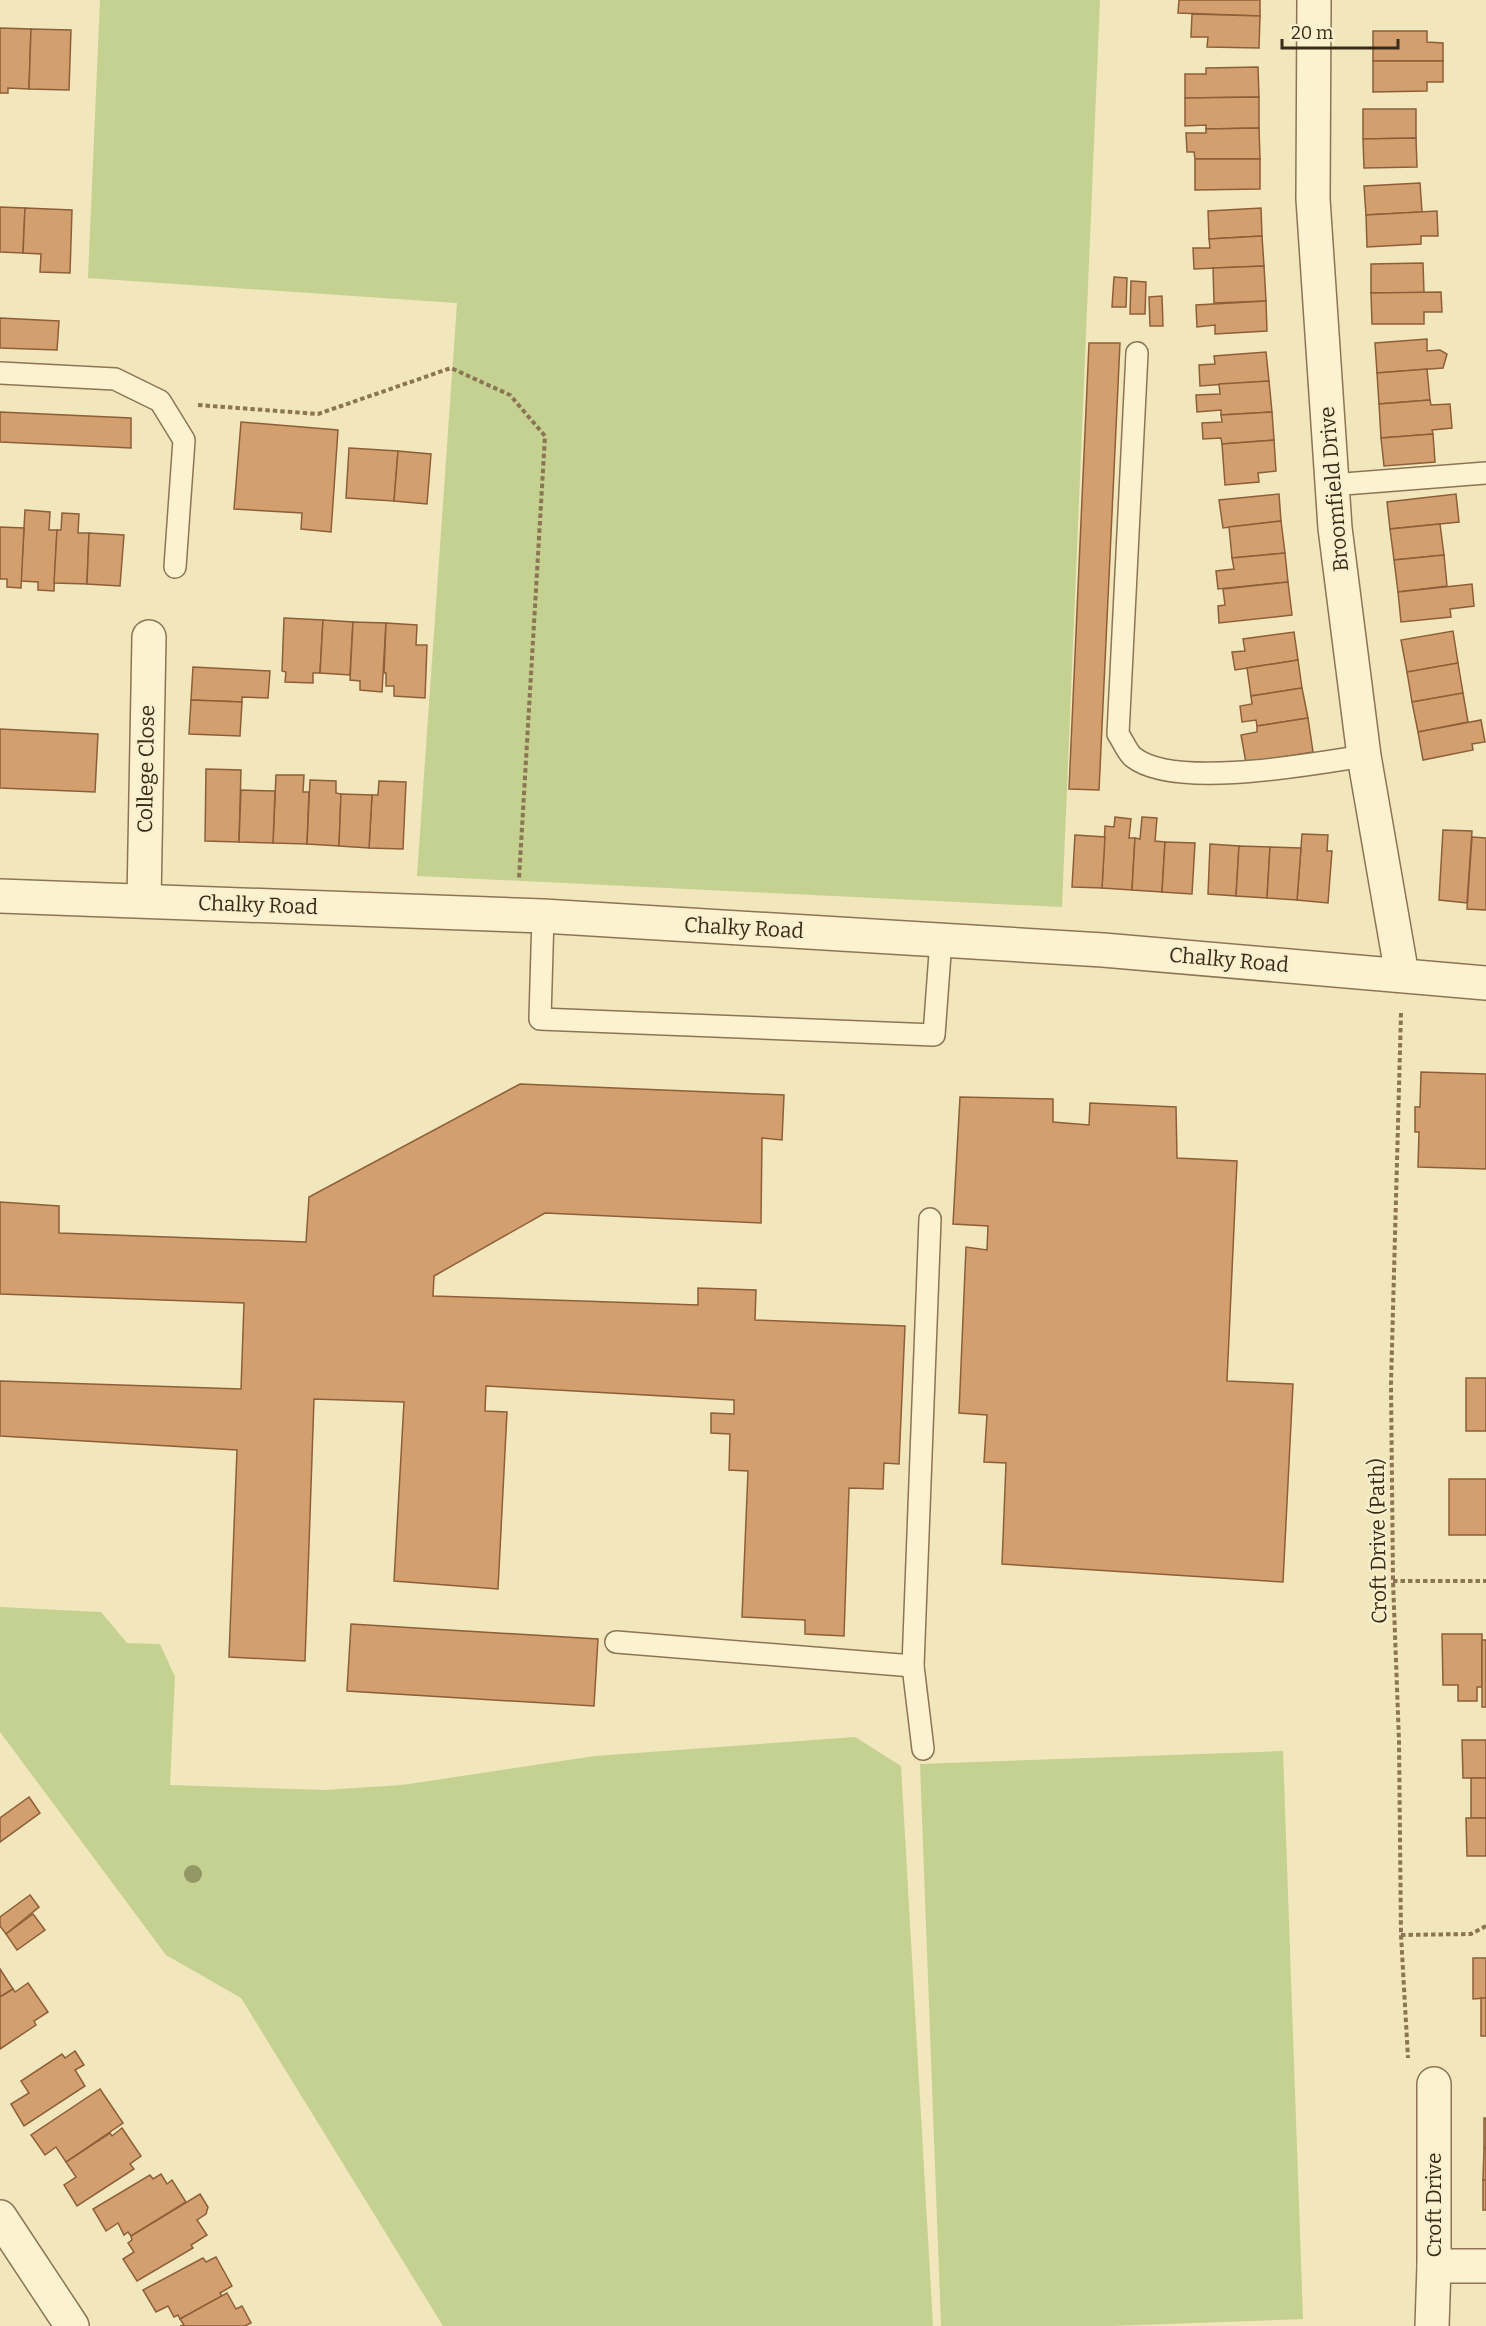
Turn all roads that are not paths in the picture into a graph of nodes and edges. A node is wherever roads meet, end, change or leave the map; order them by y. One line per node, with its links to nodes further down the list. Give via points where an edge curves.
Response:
1 (1314, 0): 5 (street, Broomfield Drive, via 1313,199)
2 (1137, 353): 8 (lane, via 1118,734 1132,756 1151,767 1215,775)
3 (0, 374): 6 (lane, via 116,379 159,401 184,440)
4 (1486, 473): 5 (lane)
5 (1331, 485): 8 (street, Broomfield Drive)
6 (175, 567)
7 (149, 637): 10 (street, College Close)
8 (1364, 756): 13 (street, Broomfield Drive)
9 (0, 896): 10 (street, Chalky Road)
10 (144, 900): 11 (street, Chalky Road)
11 (530, 916): 12 (street, Chalky Road); 12 (lane, via 540,1019 934,1035)
12 (941, 940): 13 (street, Chalky Road)
13 (1402, 975): 14 (street, Chalky Road)
14 (1486, 983)
15 (930, 1219): 17 (lane)
16 (616, 1642): 17 (lane)
17 (913, 1666): 18 (lane)
18 (923, 1749)
19 (1434, 2084): 21 (street, Croft Drive)
20 (0, 2217): 23 (street)
21 (1434, 2266): 22 (street); 24 (street, Croft Drive)
22 (1486, 2266)
23 (72, 2326)
24 (1432, 2326)

